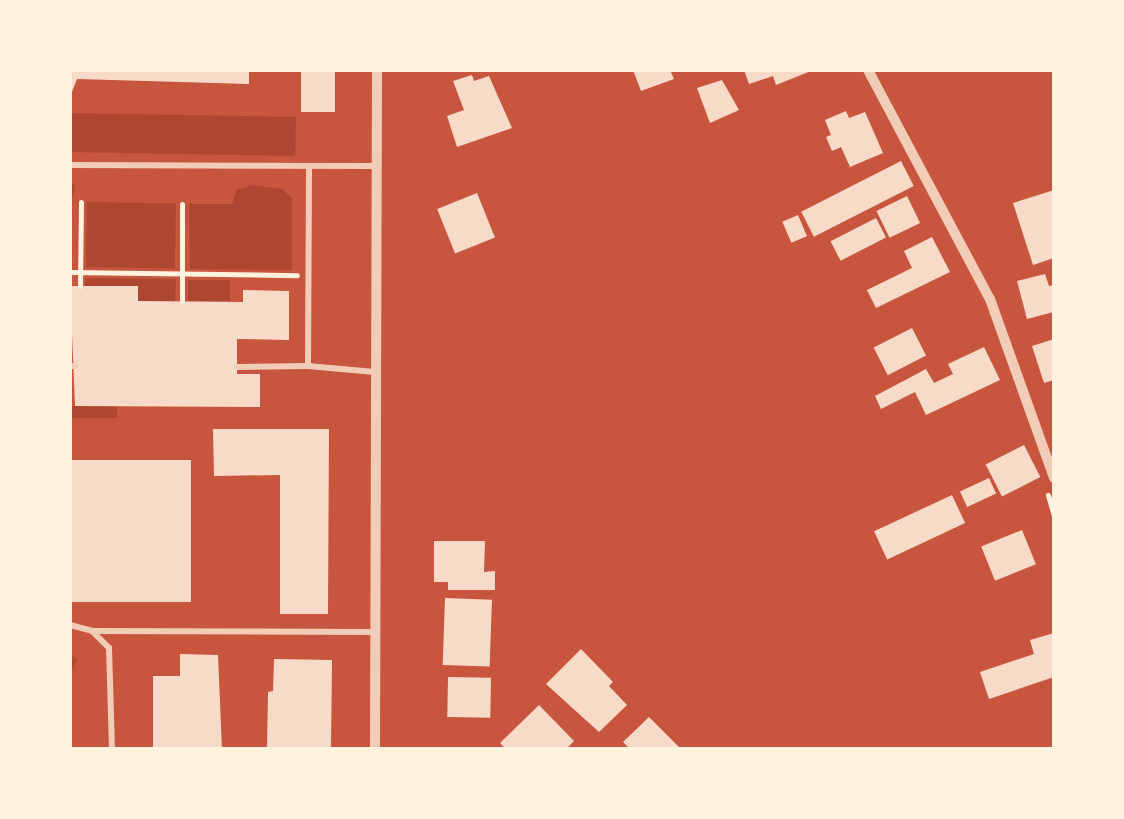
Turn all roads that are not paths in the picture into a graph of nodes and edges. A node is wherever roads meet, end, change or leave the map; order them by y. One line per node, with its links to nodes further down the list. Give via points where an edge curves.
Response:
1 (377, 70): 5 (street)
2 (868, 70): 9 (street, via 990,299)
3 (70, 166): 4 (lane)
4 (308, 166): 5 (lane); 6 (lane)
5 (376, 166): 8 (street)
6 (308, 366): 7 (lane); 8 (lane)
7 (236, 367)
8 (375, 372): 12 (street)
9 (1054, 478)
10 (70, 626): 11 (lane)
11 (92, 630): 12 (lane); 13 (lane, via 109,648 113,666)
12 (373, 632): 14 (street)
13 (112, 749)
14 (376, 749)

